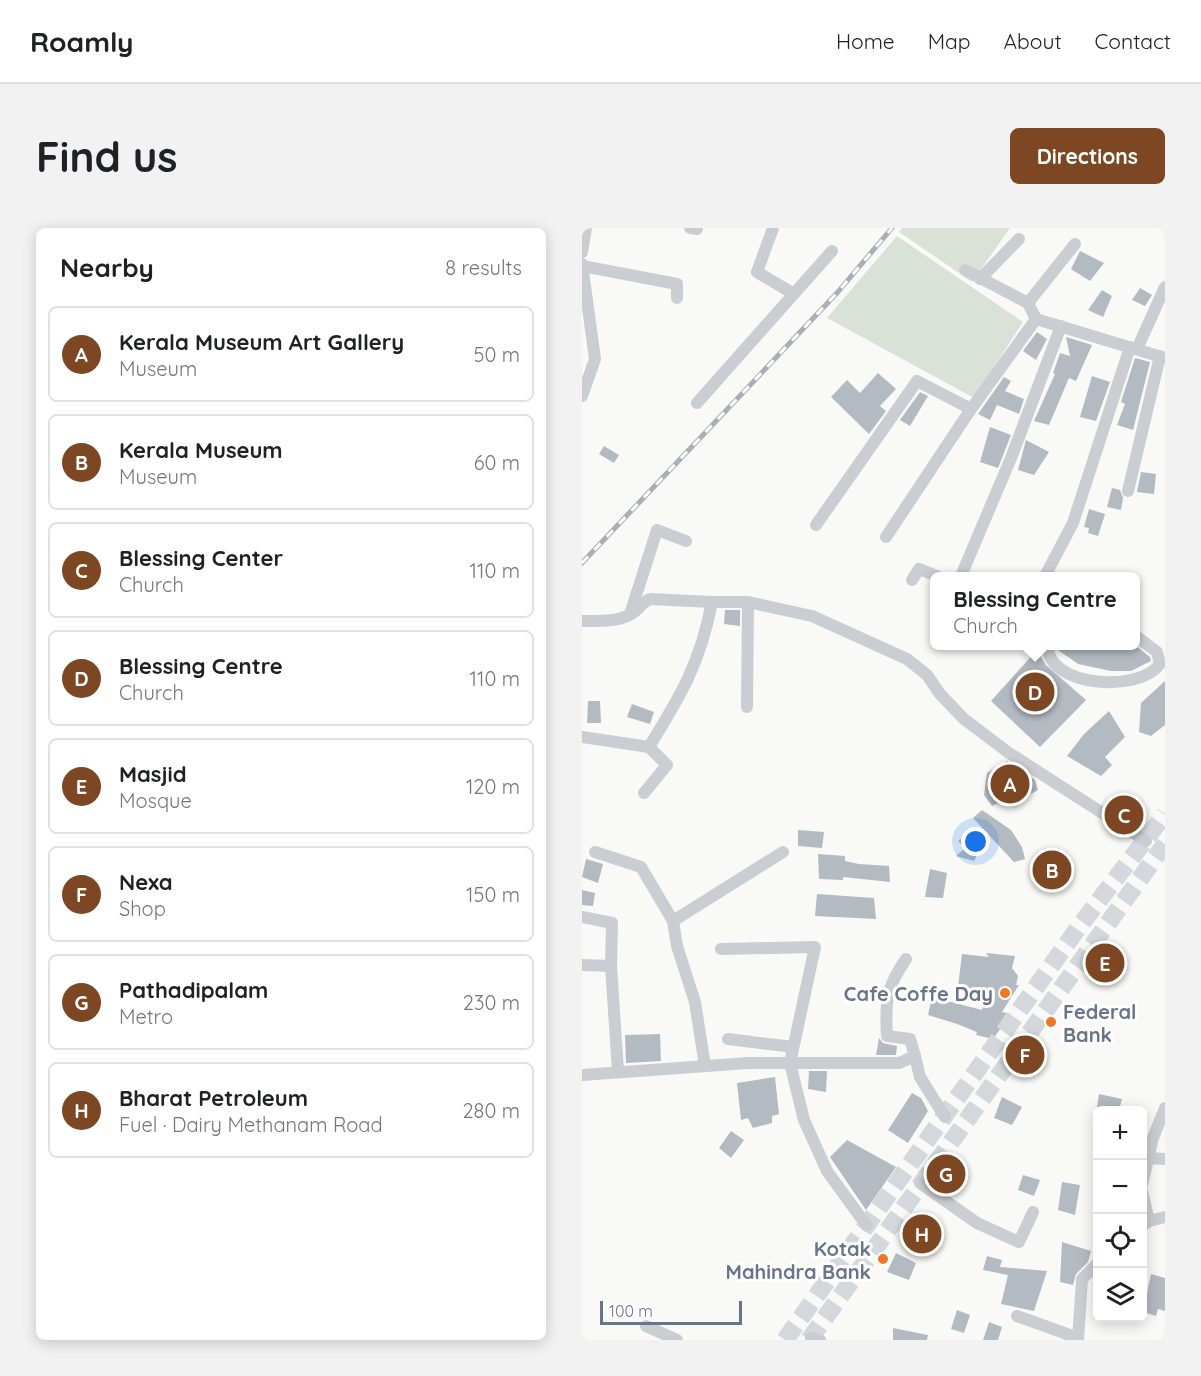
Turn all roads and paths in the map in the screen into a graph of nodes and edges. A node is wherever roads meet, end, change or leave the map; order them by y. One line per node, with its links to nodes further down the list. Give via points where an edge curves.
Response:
1 (586, 228): 6 (street)
2 (773, 228): 11 (street, via 757,272)
3 (1019, 239): 9 (street)
4 (1075, 244): 13 (street)
5 (832, 251): 11 (street)
6 (582, 252)
7 (582, 266): 12 (street, via 677,284); 18 (street, via 595,359)
8 (965, 270): 9 (street)
9 (980, 279): 13 (street)
10 (1165, 287): 16 (street)
11 (794, 294): 19 (street)
12 (676, 298)
13 (1028, 303): 14 (street)
14 (1036, 319): 15 (street); 20 (street)
15 (1061, 326): 16 (street); 25 (street)
16 (1134, 348): 17 (street); 26 (street, via 1072,523)
17 (1163, 357): 21 (street)
18 (583, 391)
19 (697, 403)
20 (971, 409): 22 (street, via 917,381); 23 (street)
21 (1128, 491)
22 (816, 525)
23 (886, 537)
24 (686, 541): 31 (street, via 657,530)
25 (963, 572)
26 (1047, 572)
27 (930, 573): 28 (street, via 919,569)
28 (912, 580)
29 (712, 602): 30 (street); 31 (street, via 650,599); 38 (street, via 694,669)
30 (748, 602): 36 (street); 40 (street, via 812,616 907,659 927,675 964,719 1009,753)
31 (630, 615): 32 (street)
32 (582, 621)
33 (1140, 639): 35 (street, via 1157,652)
34 (1048, 650): 35 (street, via 1061,669 1089,682 1138,680)
35 (1163, 666)
36 (747, 707)
37 (582, 737): 38 (street)
38 (649, 747): 39 (street, via 667,765)
39 (644, 793)
40 (1146, 841)
41 (595, 852): 44 (street, via 641,867)
42 (783, 852): 44 (street)
43 (582, 917): 48 (street, via 612,923)
44 (673, 921): 53 (street, via 695,1002)
45 (721, 949): 50 (street, via 815,947)
46 (906, 959): 51 (street, via 892,979 885,999 886,1036 910,1040)
47 (582, 965): 48 (street)
48 (611, 966): 54 (street)
49 (728, 1039): 50 (street)
50 (793, 1047): 52 (street)
51 (915, 1056): 52 (street, via 899,1063); 57 (street, via 920,1077)
52 (790, 1063): 53 (street); 65 (street, via 804,1120 827,1171)
53 (705, 1066): 54 (street)
54 (618, 1071): 55 (street)
55 (582, 1076)
56 (1165, 1108): 58 (street)
57 (945, 1117)
58 (1148, 1158): 59 (street); 60 (street)
59 (1165, 1159)
60 (1147, 1163)
61 (920, 1183): 62 (street, via 977,1223 1018,1242)
62 (1033, 1212)
63 (1165, 1217): 64 (street)
64 (1147, 1223)
65 (867, 1226)
66 (1093, 1268): 69 (street, via 1083,1279)
67 (1017, 1316): 69 (street)
68 (646, 1326): 70 (street)
69 (1078, 1339)
70 (677, 1340)

